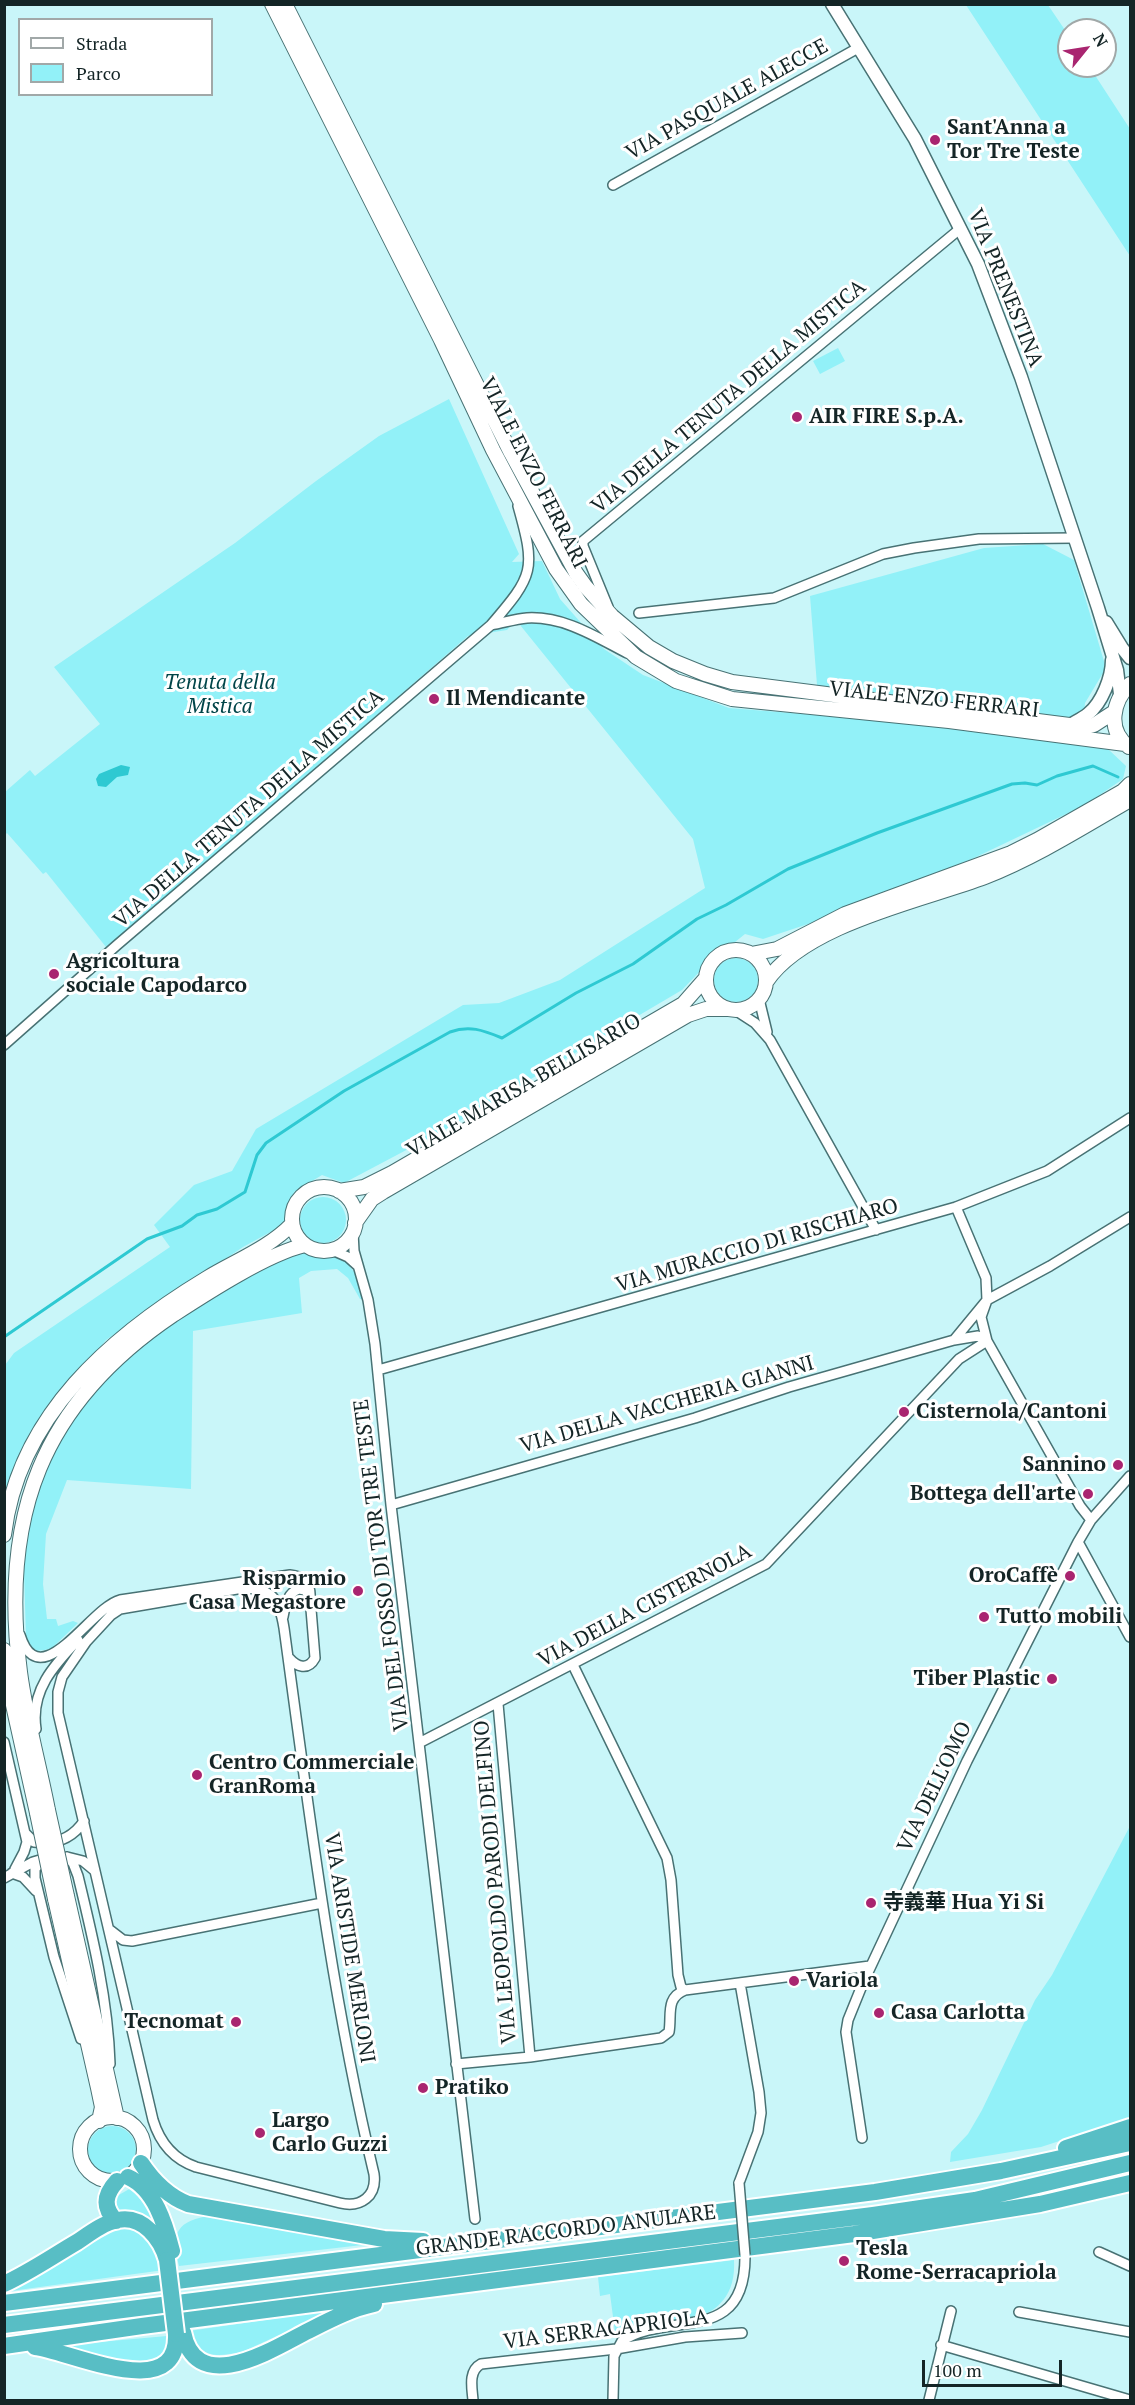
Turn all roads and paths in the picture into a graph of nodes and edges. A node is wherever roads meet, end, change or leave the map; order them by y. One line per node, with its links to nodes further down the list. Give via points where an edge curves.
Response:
1 (272, 4): 7 (main road, VIALE ENZO FERRARI)
2 (285, 4): 11 (main road, VIALE ENZO FERRARI, via 558,542 586,587)
3 (832, 4): 4 (street, VIA PRENESTINA)
4 (858, 48): 5 (street, VIA PASQUALE ALECCE); 6 (street, VIA PRENESTINA, via 915,139)
5 (613, 185)
6 (961, 228): 8 (street, VIA PRENESTINA, via 1006,336); 11 (street, VIA DELLA TENUTA DELLA MISTICA, via 584,541)
7 (512, 487): 12 (street, VIA DELLA TENUTA DELLA MISTICA, via 530,563 522,586); 14 (main road, VIALE ENZO FERRARI, via 562,580)
8 (1074, 538): 9 (street, VIA PRENESTINA); 10 (street, via 979,539 914,548 883,554 774,598)
9 (1098, 608): 13 (street, VIA PRENESTINA); 15 (street, VIA PRENESTINA)
10 (639, 614)
11 (612, 616): 19 (main road, VIALE ENZO FERRARI, via 673,661 732,682)
12 (491, 625): 14 (street, via 529,618 551,620 578,628); 29 (street, VIA DELLA TENUTA DELLA MISTICA)
13 (1112, 656): 17 (street, VIA PRENESTINA); 19 (street, via 1110,676 1098,701 1089,713)
14 (636, 657): 20 (main road, VIALE ENZO FERRARI, via 676,681 732,699 949,721)
15 (1131, 658)
16 (1131, 684): 17 (main road)
17 (1120, 694): 18 (main road)
18 (1114, 712): 19 (main road, VIALE ENZO FERRARI, via 1089,727); 20 (main road, via 1116,727)
19 (1072, 724)
20 (1128, 746)
21 (1131, 784): 23 (main road, via 1011,853 845,914 777,949)
22 (1131, 800): 25 (main road, via 1026,859 822,938 791,955)
23 (751, 954): 24 (main road, via 734,950 722,953 710,965); 25 (main road, via 762,965)
24 (705, 979): 27 (main road, via 711,998); 31 (main road, VIALE MARISA BELLISARIO, via 683,1004 413,1161 364,1187)
25 (766, 982): 26 (main road)
26 (759, 999): 27 (main road, via 748,1007); 28 (street)
27 (731, 1010): 28 (street, via 756,1023); 35 (main road, VIALE MARISA BELLISARIO, via 706,1009 688,1015 372,1199)
28 (770, 1040): 36 (street)
29 (4, 1045)
30 (1131, 1118): 32 (street, VIA MURACCIO DI RISCHIARO, via 1047,1171)
31 (339, 1191): 34 (main road, via 309,1191 295,1204); 35 (main road, via 352,1205)
32 (956, 1207): 36 (street, VIA MURACCIO DI RISCHIARO); 40 (street, via 986,1278)
33 (1131, 1217): 40 (street)
34 (292, 1224): 37 (main road); 47 (main road, via 164,1306 95,1360 69,1388 41,1430 16,1480)
35 (354, 1228): 38 (main road, via 348,1240); 39 (street, VIA DEL FOSSO DI TOR TRE TESTE)
36 (876, 1230): 44 (street, VIA MURACCIO DI RISCHIARO)
37 (305, 1245): 38 (main road, via 314,1250); 53 (main road, via 280,1253 159,1325 114,1361 78,1401 50,1442 32,1485 19,1542)
38 (332, 1250): 39 (street)
39 (358, 1266): 44 (street, VIA DEL FOSSO DI TOR TRE TESTE, via 368,1300)
40 (987, 1300): 41 (street); 42 (street, via 981,1317)
41 (954, 1340): 42 (street, VIA DELLA VACCHERIA GIANNI, via 978,1336); 43 (street); 46 (street, VIA DELLA VACCHERIA GIANNI)
42 (987, 1341): 43 (street, VIA DELLA CISTERNOLA); 48 (street)
43 (962, 1356): 59 (street, VIA DELLA CISTERNOLA, via 766,1564)
44 (378, 1370): 46 (street, VIA DEL FOSSO DI TOR TRE TESTE)
45 (1131, 1476): 48 (street, VIA DELL'OMO)
46 (391, 1505): 62 (street, VIA DEL FOSSO DI TOR TRE TESTE)
47 (8, 1512): 49 (street); 50 (main road)
48 (1091, 1521): 51 (street, VIA DELL'OMO)
49 (4, 1528)
50 (4, 1535)
51 (1078, 1542): 56 (street); 73 (street, VIA DELL'OMO, via 967,1761)
52 (310, 1597): 53 (street, via 306,1582 290,1575 120,1600 101,1609 58,1651 42,1658 32,1655 24,1646); 55 (street, via 304,1590 294,1591); 58 (street, via 315,1659 305,1667)
53 (15, 1607): 63 (main road, via 20,1672)
54 (120, 1610): 55 (street, VIA ARISTIDE MERLONI, via 255,1588 272,1596); 63 (street, via 93,1625 56,1664 40,1690 35,1720 47,1780); 64 (street, VIA ARISTIDE MERLONI, via 86,1642 58,1688 59,1717)
55 (283, 1617): 58 (street, VIA ARISTIDE MERLONI)
56 (1131, 1637)
57 (4, 1650): 63 (main road, via 14,1705)
58 (289, 1659): 71 (street, VIA ARISTIDE MERLONI)
59 (573, 1665): 60 (street, VIA DELLA CISTERNOLA); 75 (street, via 667,1858 678,1975)
60 (498, 1704): 62 (street, VIA DELLA CISTERNOLA); 76 (street, VIA LEOPOLDO PARODI DELFINO)
61 (4, 1742): 65 (street)
62 (421, 1742): 77 (street, VIA DEL FOSSO DI TOR TRE TESTE)
63 (44, 1808): 78 (main road, bridge)
64 (84, 1821): 65 (street, via 69,1837 49,1843 34,1842); 68 (street, VIA ARISTIDE MERLONI)
65 (26, 1834): 69 (street, via 24,1852)
66 (67, 1857): 67 (street); 68 (street, via 83,1861); 78 (street, via 78,1876 104,1993 109,2036)
67 (43, 1858): 69 (street); 70 (street, via 35,1872)
68 (95, 1870): 72 (street, VIA ARISTIDE MERLONI)
69 (8, 1876): 70 (street, via 26,1879)
70 (39, 1895): 78 (street, via 62,1984)
71 (322, 1904): 72 (street, via 132,1941 120,1939); 72 (street, VIA ARISTIDE MERLONI, via 347,2052 375,2179 370,2195 353,2205 196,2167 167,2149 153,2120)
72 (109, 1928)
73 (870, 1966): 74 (street); 82 (street, VIA DELL'OMO, via 846,2032)
74 (740, 1983): 75 (street); 106 (street, bridge, via 761,2113 758,2134 739,2183 745,2255 740,2288 723,2311 695,2324 644,2331)
75 (685, 1990): 76 (street, via 671,2002 669,2030 663,2037)
76 (530, 2057): 77 (street)
77 (456, 2064): 91 (street, VIA DEL FOSSO DI TOR TRE TESTE)
78 (104, 2089): 79 (main road); 80 (main road)
79 (117, 2118): 80 (main road); 84 (main road, via 139,2133 144,2151)
80 (99, 2121): 87 (main road, via 85,2133 81,2157 96,2176 107,2181)
81 (1131, 2127): 86 (highway)
82 (862, 2138)
83 (1131, 2143): 86 (highway, GRANDE RACCORDO ANULARE)
84 (141, 2163): 87 (main road); 93 (highway, via 166,2192 196,2206 384,2239)
85 (1131, 2163): 102 (highway, GRANDE RACCORDO ANULARE, via 975,2200 873,2215)
86 (1001, 2171): 93 (highway, GRANDE RACCORDO ANULARE, via 842,2196)
87 (122, 2179): 92 (highway, via 109,2190 106,2202); 95 (highway, via 142,2186 154,2203 163,2223)
88 (1131, 2183): 90 (highway)
89 (1131, 2194): 90 (highway)
90 (1040, 2204): 98 (highway, via 802,2241)
91 (475, 2219)
92 (116, 2221): 95 (highway, via 131,2221 150,2230); 97 (highway)
93 (466, 2244): 99 (highway, GRANDE RACCORDO ANULARE)
94 (1099, 2252): 96 (street)
95 (170, 2260): 104 (highway, bridge)
96 (1131, 2266)
97 (4, 2284)
98 (447, 2286): 104 (highway, via 352,2310 254,2359 233,2365 198,2359); 108 (highway)
99 (4, 2303)
100 (951, 2311): 107 (street)
101 (1019, 2312): 103 (street)
102 (4, 2325)
103 (1131, 2332)
104 (180, 2333): 108 (highway, via 171,2359 146,2372 109,2368 48,2348)
105 (742, 2333): 106 (street, VIA SERRACAPRIOLA)
106 (619, 2345): 109 (street, VIA SERRACAPRIOLA, via 485,2363 475,2367 472,2375); 110 (street, via 613,2364)
107 (941, 2345): 111 (street); 112 (street)
108 (6, 2346)
109 (473, 2400)
110 (613, 2400)
111 (929, 2400)
112 (1131, 2400)

